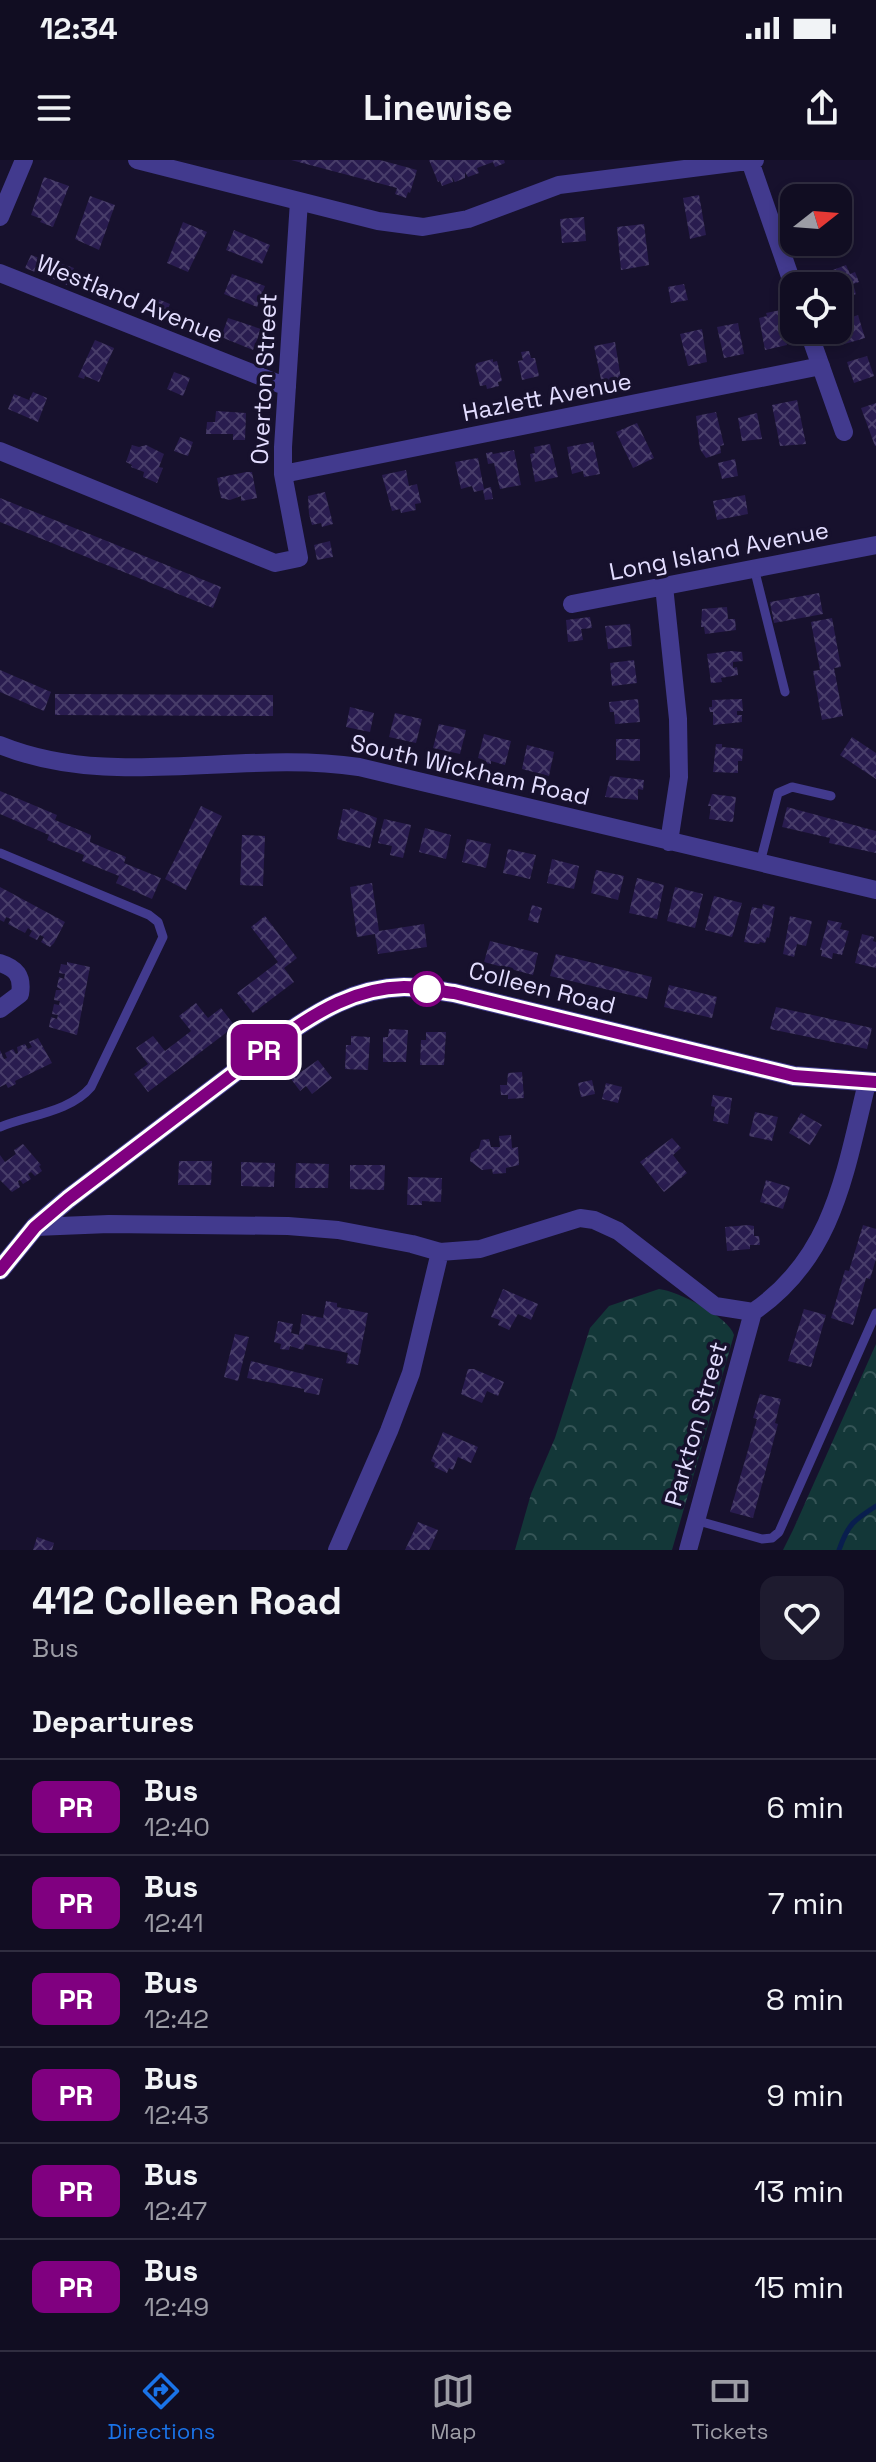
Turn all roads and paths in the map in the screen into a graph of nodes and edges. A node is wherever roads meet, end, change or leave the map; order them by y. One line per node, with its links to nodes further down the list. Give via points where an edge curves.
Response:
1 (24, 160): 5 (street)
2 (137, 160): 4 (street)
3 (752, 160): 4 (street, via 559,185 468,219 423,227); 6 (street)
4 (299, 201): 10 (street, Overton Street)
5 (0, 217)
6 (789, 272)
7 (0, 273): 10 (street, Westland Avenue)
8 (813, 344): 9 (street)
9 (821, 366): 11 (street); 13 (street, Hazlett Avenue)
10 (287, 387): 13 (street, Overton Street)
11 (844, 432)
12 (0, 451): 13 (street, Overton Street, via 275,563 299,558)
13 (283, 474)
14 (876, 545): 15 (street, Long Island Avenue)
15 (754, 568): 16 (street, Long Island Avenue); 18 (lane)
16 (664, 586): 17 (street, Long Island Avenue); 21 (street, via 678,719 679,777)
17 (572, 604)
18 (785, 692)
19 (0, 745): 21 (street, South Wickham Road, via 83,765 345,764)
20 (831, 796): 23 (lane, via 792,787 778,793)
21 (669, 842): 23 (street, South Wickham Road)
22 (0, 853): 28 (lane, via 149,915 163,937 84,1096)
23 (760, 863): 24 (street, South Wickham Road)
24 (876, 890)
25 (0, 963): 26 (street, via 19,974 22,984 20,994)
26 (0, 1009)
27 (872, 1083): 29 (street, Colleen Road, via 794,1076 454,993 375,989 344,999 280,1038); 32 (street, via 818,1242 778,1295)
28 (0, 1127)
29 (35, 1227): 30 (street, via 288,1226 338,1230); 31 (street, Colleen Road)
30 (440, 1252): 32 (street, via 480,1249 580,1218 594,1220 645,1250 715,1306); 35 (street, via 411,1373)
31 (0, 1270)
32 (753, 1312): 34 (street, Parkton Street)
33 (876, 1313): 34 (lane, via 779,1532 762,1539)
34 (694, 1520): 36 (street, Parkton Street)
35 (337, 1550)
36 (688, 1550)

